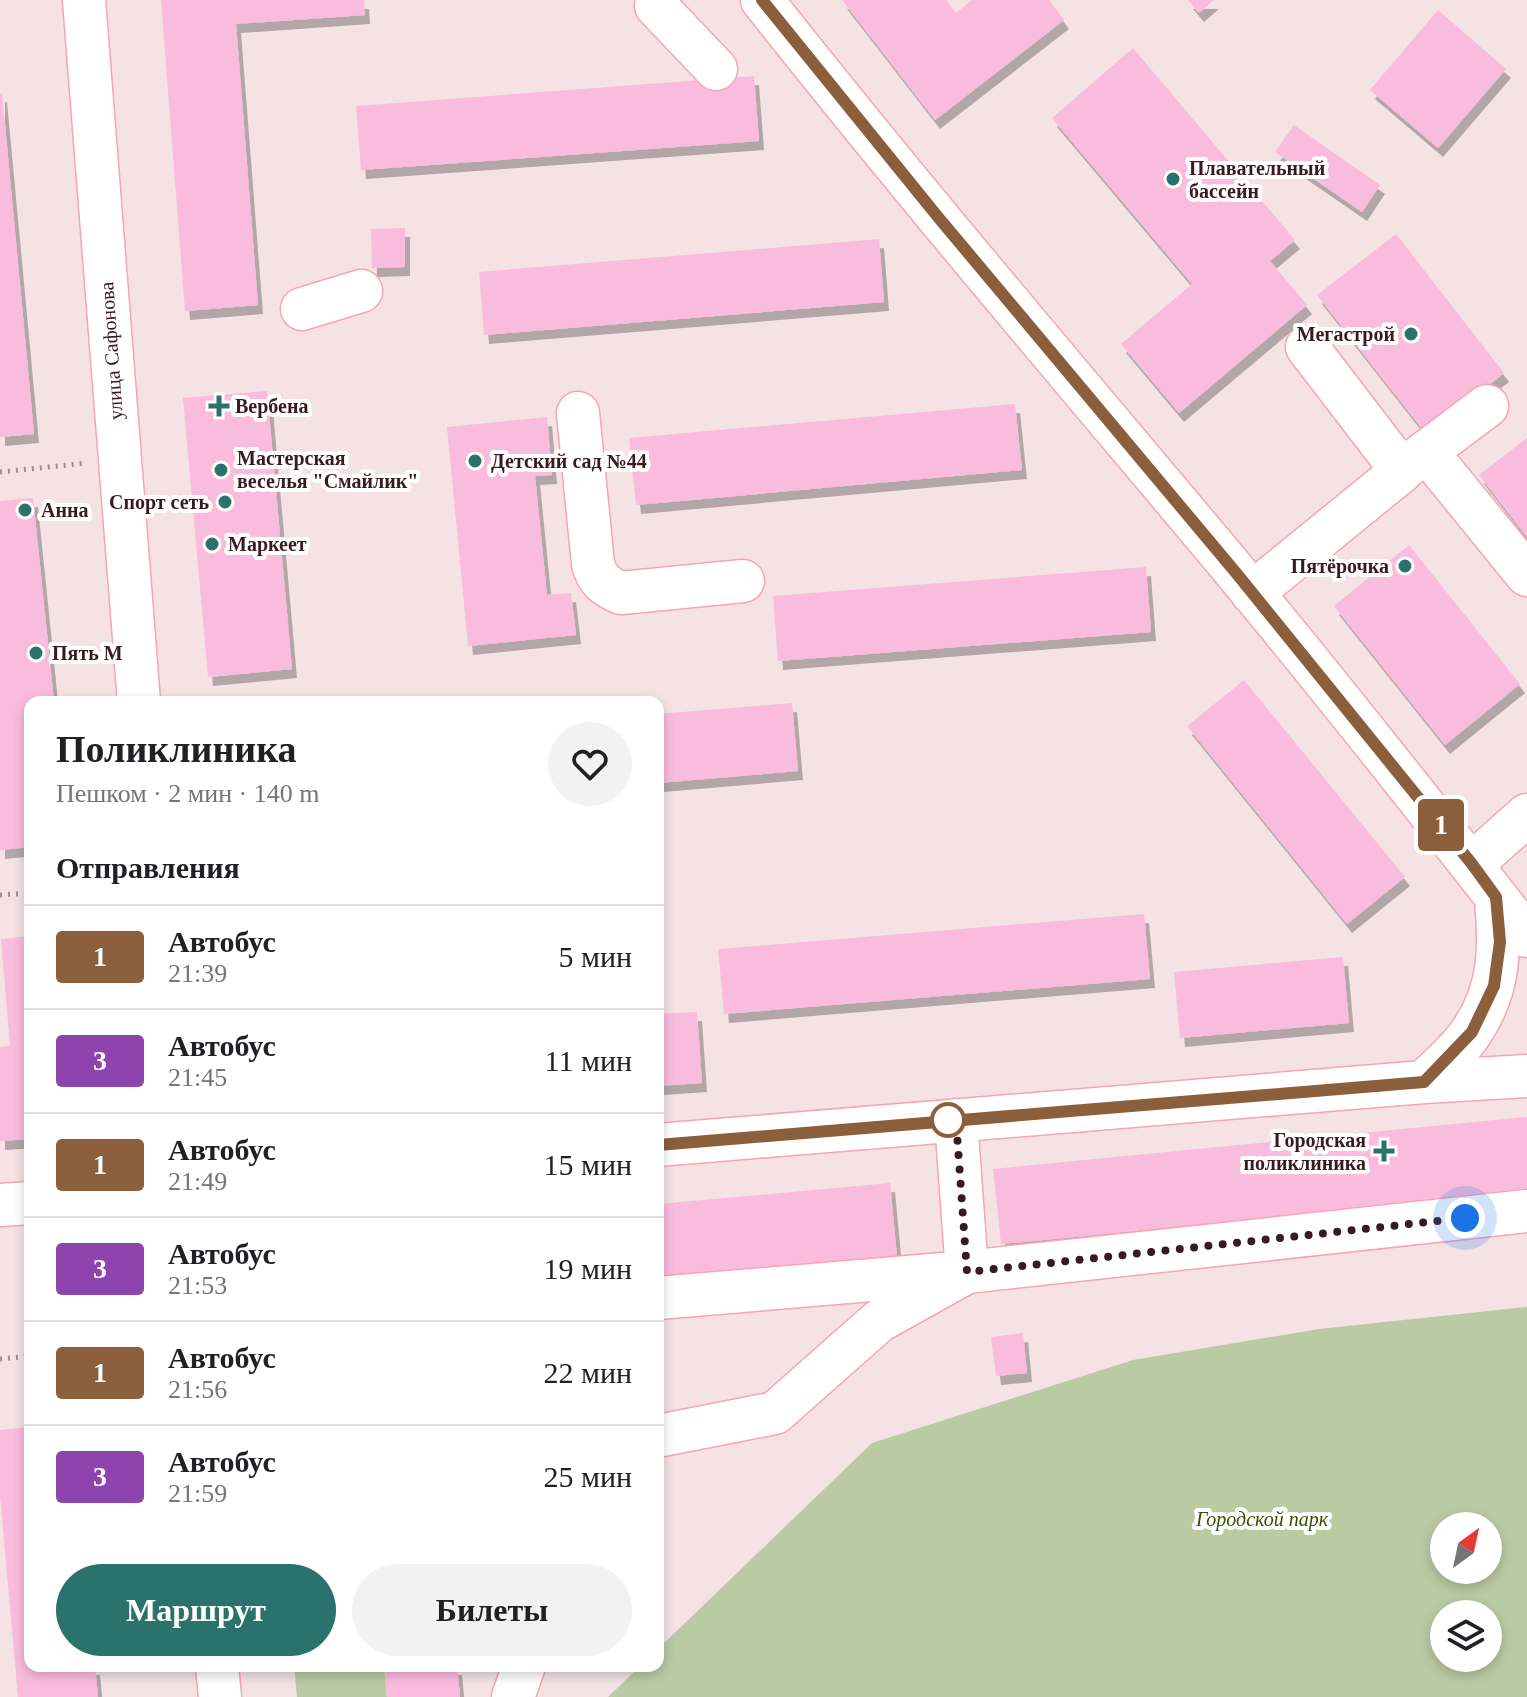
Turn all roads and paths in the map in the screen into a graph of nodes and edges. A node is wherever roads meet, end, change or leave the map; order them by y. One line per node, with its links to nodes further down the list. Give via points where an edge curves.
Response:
1 (84, 0): 10 (street, улица Сафонова)
2 (762, 0): 15 (street)
3 (656, 6): 4 (street)
4 (716, 69)
5 (361, 291): 6 (street)
6 (302, 309)
7 (1307, 347): 11 (street)
8 (1487, 406): 11 (street)
9 (578, 413): 14 (street, via 593,564 604,585 621,593)
10 (120, 459): 12 (path); 16 (street, улица Сафонова)
11 (1414, 461): 13 (street); 15 (street)
12 (0, 472)
13 (1527, 575)
14 (743, 581)
15 (1252, 593): 18 (street)
16 (139, 696)
17 (1527, 815): 18 (street)
18 (1484, 880): 21 (street); 23 (street, via 1500,942 1494,986 1472,1032)
19 (24, 893): 20 (path)
20 (0, 895)
21 (1527, 936)
22 (1527, 1076): 23 (street)
23 (1424, 1082): 24 (street)
24 (956, 1120): 25 (street); 29 (street)
25 (664, 1144)
26 (24, 1203): 27 (street)
27 (0, 1205)
28 (1527, 1211): 29 (street)
29 (967, 1272): 30 (street); 33 (street, via 879,1321 775,1413)
30 (664, 1297)
31 (24, 1357): 32 (path)
32 (0, 1359)
33 (664, 1435)
34 (218, 1672): 36 (street)
35 (522, 1672): 37 (street)
36 (220, 1697)
37 (513, 1697)

